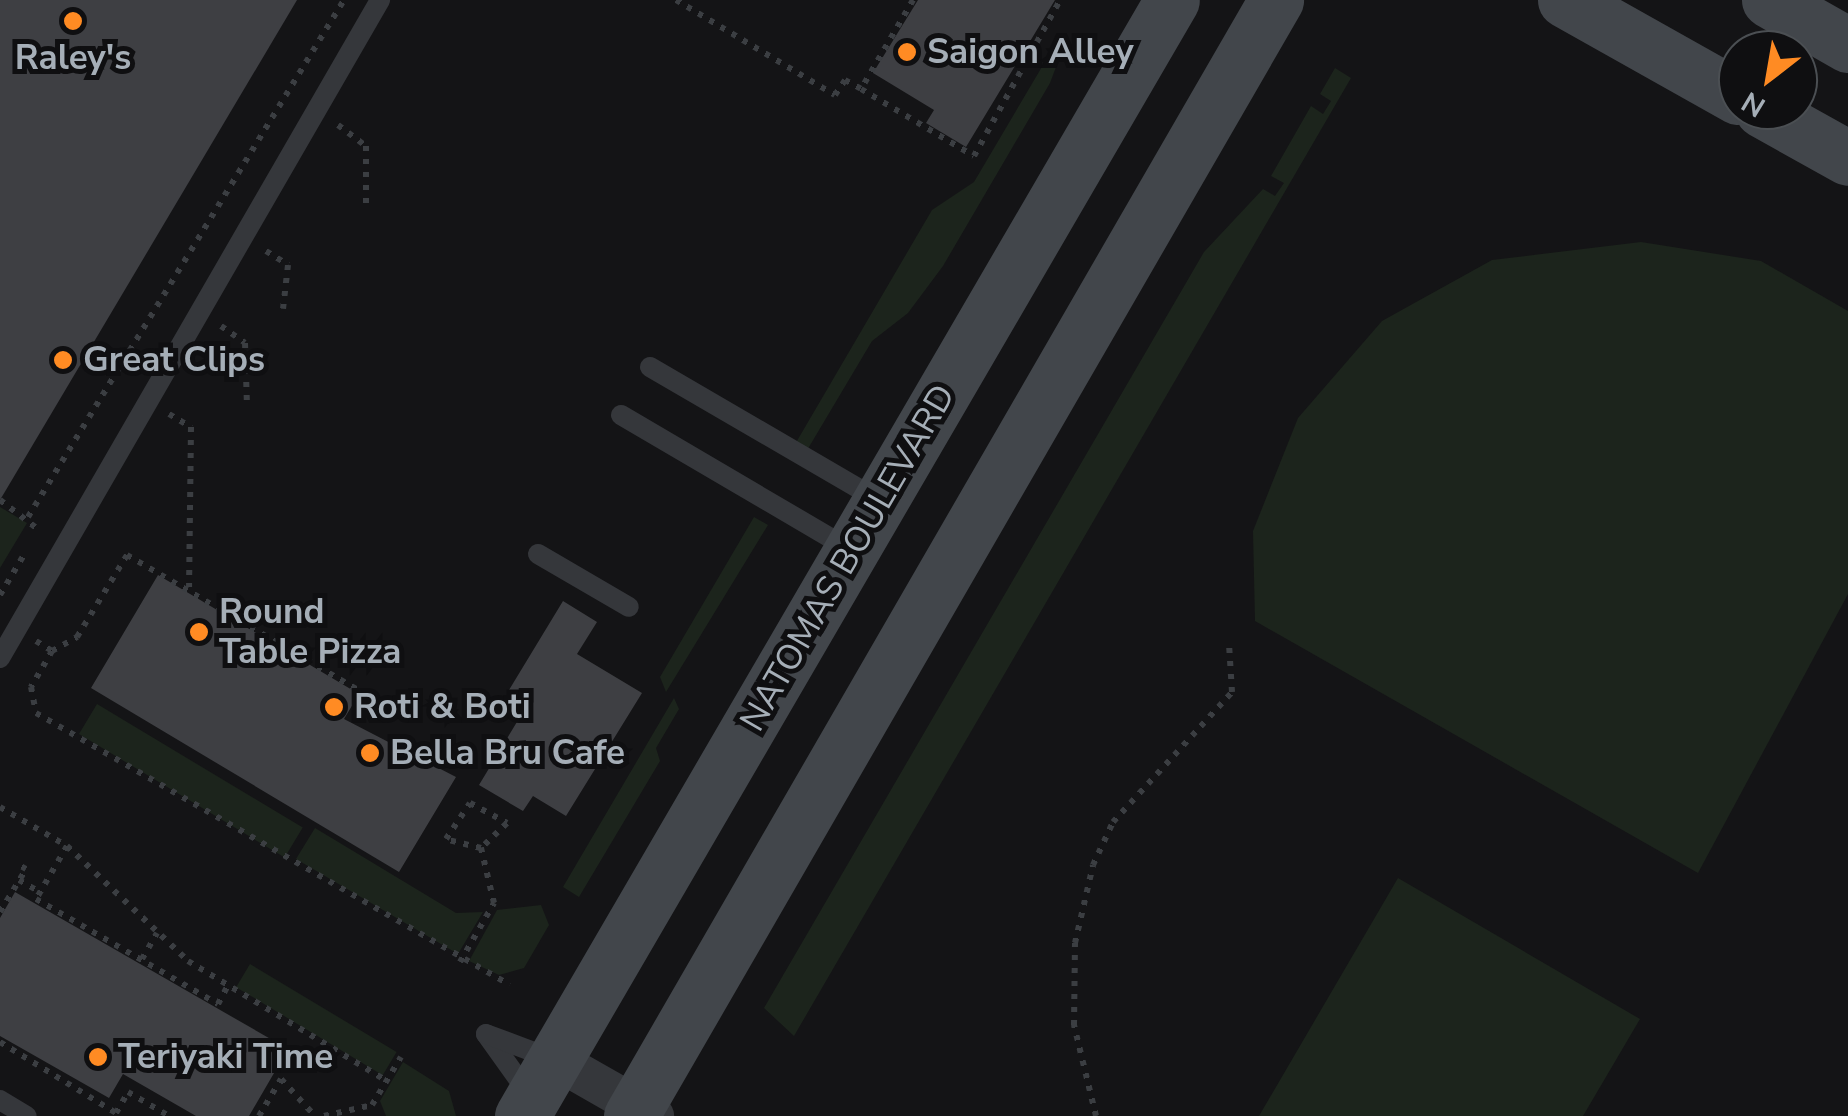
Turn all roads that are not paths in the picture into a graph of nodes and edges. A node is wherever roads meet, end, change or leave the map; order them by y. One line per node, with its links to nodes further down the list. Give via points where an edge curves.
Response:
1 (380, 0): 16 (lane)
2 (1172, 0): 12 (main road, NATOMAS BOULEVARD)
3 (1276, 0): 19 (main road)
4 (1565, 0): 7 (main road)
5 (1769, 0): 6 (main road)
6 (1848, 45)
7 (1718, 86)
8 (1798, 130): 9 (main road)
9 (1848, 158)
10 (650, 367): 12 (lane)
11 (621, 414): 13 (lane)
12 (882, 502): 13 (main road, NATOMAS BOULEVARD)
13 (853, 551): 17 (main road, NATOMAS BOULEVARD)
14 (538, 554): 15 (lane)
15 (629, 607)
16 (0, 658)
17 (543, 1098): 19 (street)
18 (0, 1100): 20 (lane)
19 (641, 1113)
20 (27, 1116)

